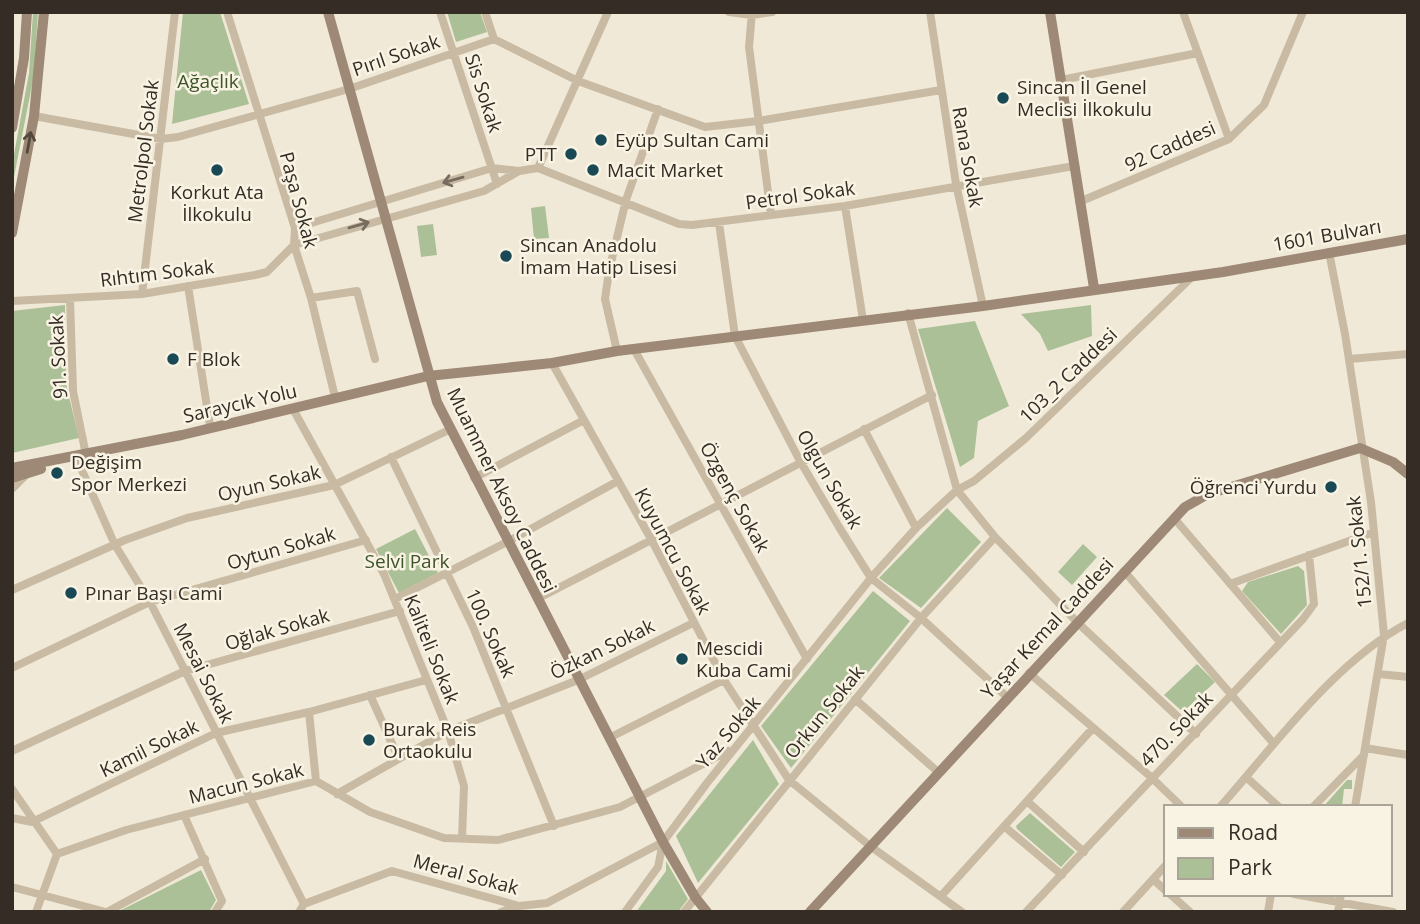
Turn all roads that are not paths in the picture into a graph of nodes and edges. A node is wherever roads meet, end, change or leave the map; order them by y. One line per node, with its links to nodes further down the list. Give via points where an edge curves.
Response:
1 (27, 12): 27 (main road)
2 (44, 12): 25 (main road)
3 (175, 12): 28 (street, Metrolpol Sokak)
4 (228, 12): 24 (street, Paşa Sokak)
5 (328, 12): 21 (main road, Muammer Aksoy Caddesi)
6 (440, 12): 17 (street, Sis Sokak)
7 (485, 12): 16 (street)
8 (608, 12): 20 (street)
9 (729, 12): 15 (street)
10 (772, 12): 15 (street)
11 (930, 12): 22 (street, Rana Sokak)
12 (1050, 12): 19 (main road)
13 (1183, 12): 18 (street, 92 Caddesi)
14 (1303, 12): 29 (street, via 1264,105)
15 (752, 14): 26 (street, via 749,47)
16 (494, 39): 17 (street, Pırıl Sokak); 20 (street)
17 (454, 51): 21 (street, Pırıl Sokak); 31 (street, Sis Sokak)
18 (1198, 53): 19 (street); 29 (street, 92 Caddesi)
19 (1061, 80): 30 (main road)
20 (578, 81): 23 (street); 32 (street)
21 (349, 89): 24 (street, Pırıl Sokak); 36 (main road, Muammer Aksoy Caddesi)
22 (941, 90): 26 (street); 35 (street, Rana Sokak)
23 (658, 109): 26 (street, via 705,127); 37 (street)
24 (258, 115): 28 (street, Pırıl Sokak); 43 (street, Paşa Sokak)
25 (34, 116): 28 (street, Pırıl Sokak); 44 (main road, one-way to 25)
26 (758, 121): 40 (street)
27 (12, 128)
28 (161, 139): 51 (street, Metrolpol Sokak)
29 (1229, 139): 38 (street, 92 Caddesi)
30 (1074, 166): 35 (street, Petrol Sokak); 38 (main road)
31 (492, 168): 33 (street); 34 (street, Sis Sokak); 36 (street, one-way to 36)
32 (538, 168): 33 (street); 37 (street, Petrol Sokak)
33 (519, 171): 34 (street)
34 (496, 184): 41 (street)
35 (956, 184): 39 (street, Petrol Sokak); 55 (street, Rana Sokak)
36 (383, 200): 41 (main road, Muammer Aksoy Caddesi); 43 (street)
37 (626, 200): 42 (street, Petrol Sokak, via 679,223); 59 (street, via 605,299)
38 (1079, 202): 50 (main road)
39 (845, 206): 40 (street, Petrol Sokak); 57 (street)
40 (771, 215): 42 (street, Petrol Sokak)
41 (387, 217): 46 (street, one-way to 41); 65 (main road, Muammer Aksoy Caddesi)
42 (719, 223): 58 (street, Olgun Sokak)
43 (295, 228): 46 (street, Paşa Sokak)
44 (12, 233)
45 (1408, 239): 47 (main road, 1601 Bulvarı)
46 (294, 244): 49 (street, Rıhtım Sokak, via 267,272); 53 (street, Paşa Sokak)
47 (1329, 252): 48 (main road, 1601 Bulvarı); 63 (street, 152/1. Sokak)
48 (1194, 275): 50 (main road, 1601 Bulvarı); 86 (street, 103_2 Caddesi, via 1026,439)
49 (188, 286): 51 (street, Rıhtım Sokak); 70 (street)
50 (1094, 288): 55 (main road, 1601 Bulvarı)
51 (142, 294): 52 (street, Rıhtım Sokak)
52 (70, 298): 54 (street, Rıhtım Sokak); 74 (street, 91. Sokak)
53 (311, 298): 62 (street, via 358,291); 67 (street, Paşa Sokak)
54 (12, 301)
55 (983, 306): 56 (main road, 1601 Bulvarı)
56 (908, 313): 57 (main road, 1601 Bulvarı); 66 (street)
57 (863, 320): 58 (main road, Saraycık Yolu)
58 (735, 336): 60 (main road, Saraycık Yolu); 77 (street, Olgun Sokak)
59 (617, 351): 60 (main road, Saraycık Yolu); 64 (main road, Saraycık Yolu)
60 (635, 351): 87 (street, Özgenç Sokak)
61 (1408, 355): 63 (street)
62 (375, 359)
63 (1349, 359): 73 (street, 152/1. Sokak)
64 (552, 363): 65 (main road, Saraycık Yolu); 69 (street, Kuyumcu Sokak)
65 (429, 376): 67 (main road, Saraycık Yolu); 71 (main road, Muammer Aksoy Caddesi)
66 (932, 396): 72 (street); 86 (street)
67 (335, 397): 68 (main road, Saraycık Yolu)
68 (293, 409): 70 (main road, Saraycık Yolu); 84 (street, Kaliteli Sokak)
69 (584, 420): 82 (street); 83 (street, Kuyumcu Sokak)
70 (210, 426): 74 (main road, Saraycık Yolu)
71 (451, 429): 75 (street, Oyun Sokak); 82 (main road, Muammer Aksoy Caddesi)
72 (864, 429): 77 (street); 89 (street)
73 (1360, 448): 80 (main road); 88 (main road, Yaşar Kemal Caddesi, via 1208,494); 90 (street, 152/1. Sokak)
74 (81, 456): 76 (main road, Saraycık Yolu); 95 (street, Mesai Sokak)
75 (391, 457): 84 (street, Oyun Sokak); 98 (street, 100. Sokak)
76 (59, 461): 78 (main road); 79 (main road)
77 (800, 461): 87 (street); 99 (street, Olgun Sokak)
78 (13, 468)
79 (27, 474): 81 (main road); 85 (street)
80 (1408, 474)
81 (12, 478)
82 (474, 478): 94 (main road, Muammer Aksoy Caddesi)
83 (618, 481): 92 (street, Kuyumcu Sokak); 94 (street)
84 (334, 485): 93 (street, Kaliteli Sokak); 95 (street, Oyun Sokak, via 187,518)
85 (12, 489)
86 (957, 490): 89 (street, Yaz Sokak); 91 (street)
87 (721, 503): 92 (street); 112 (street, Özgenç Sokak)
88 (1174, 518): 97 (main road, Yaşar Kemal Caddesi); 100 (street)
89 (916, 528): 99 (street, Yaz Sokak)
90 (1374, 532): 96 (street); 110 (street, 152/1. Sokak)
91 (995, 537): 106 (street, Orkun Sokak); 109 (street)
92 (651, 539): 102 (street); 108 (street, Kuyumcu Sokak)
93 (366, 540): 103 (street, Kaliteli Sokak); 104 (street, Oytun Sokak)
94 (508, 542): 98 (street); 102 (main road, Muammer Aksoy Caddesi)
95 (115, 545): 101 (street, Oyun Sokak); 104 (street, Mesai Sokak)
96 (1309, 555): 100 (street); 111 (street, 470. Sokak, via 1314,604)
97 (1124, 570): 109 (main road, Yaşar Kemal Caddesi); 121 (street)
98 (447, 573): 103 (street); 125 (street, 100. Sokak)
99 (871, 578): 106 (street, Olgun Sokak); 112 (street, Yaz Sokak)
100 (1230, 584): 111 (street)
101 (12, 590)
102 (537, 598): 119 (main road, Muammer Aksoy Caddesi)
103 (395, 599): 105 (street, Kaliteli Sokak)
104 (150, 602): 113 (street, Oytun Sokak); 114 (street, Mesai Sokak)
105 (400, 611): 114 (street, Oğlak Sokak); 118 (street, Kaliteli Sokak)
106 (921, 618): 123 (street, Olgun Sokak); 124 (street, Orkun Sokak)
107 (1408, 622): 110 (street)
108 (694, 623): 119 (street, Özkan Sokak); 120 (street, Kuyumcu Sokak)
109 (1079, 623): 115 (main road, Yaşar Kemal Caddesi); 131 (street)
110 (1384, 635): 116 (street, 152/1. Sokak); 133 (street, via 1305,708)
111 (1280, 642): 121 (street, 470. Sokak)
112 (807, 659): 127 (street, Yaz Sokak)
113 (12, 668)
114 (185, 670): 130 (street, Mesai Sokak); 135 (street, Oğlak Sokak)
115 (1029, 673): 123 (main road, Yaşar Kemal Caddesi); 128 (street)
116 (1379, 674): 117 (street); 136 (street, 152/1. Sokak)
117 (1408, 677)
118 (426, 680): 122 (street, Kamil Sokak); 129 (street, Kaliteli Sokak)
119 (578, 680): 125 (street, Özkan Sokak); 132 (main road, Muammer Aksoy Caddesi)
120 (724, 680): 127 (street, Kuyumcu Sokak); 132 (street)
121 (1231, 694): 131 (street, 470. Sokak); 133 (street)
122 (370, 695): 126 (street, Kamil Sokak); 138 (street)
123 (1007, 697): 139 (main road, Yaşar Kemal Caddesi)
124 (855, 699): 139 (street); 142 (street, Orkun Sokak)
125 (507, 708): 129 (street, Özkan Sokak); 157 (street, 100. Sokak)
126 (309, 712): 130 (street, Kamil Sokak); 143 (street)
127 (755, 727): 134 (street, Yaz Sokak); 142 (street, Kuyumcu Sokak)
128 (1093, 728): 140 (street); 148 (street)
129 (448, 731): 138 (street, Özkan Sokak); 159 (street, Kaliteli Sokak, via 464,786)
130 (216, 733): 147 (street, Mesai Sokak); 156 (street, Kamil Sokak)
131 (1196, 734): 140 (street, 470. Sokak)
132 (608, 738): 146 (main road, Muammer Aksoy Caddesi)
133 (1274, 744): 141 (street)
134 (732, 750): 146 (street, Macun Sokak); 160 (street, Yaz Sokak)
135 (12, 751)
136 (1364, 752): 137 (street); 152 (street); 153 (street, 152/1. Sokak)
137 (1408, 755)
138 (398, 757): 145 (street, Özkan Sokak)
139 (938, 772): 161 (main road, Yaşar Kemal Caddesi)
140 (1151, 777): 149 (street); 162 (street, 470. Sokak)
141 (1246, 777): 150 (street); 151 (street)
142 (789, 780): 161 (street, Kuyumcu Sokak); 174 (street, Orkun Sokak)
143 (316, 781): 145 (street, Macun Sokak); 147 (street, Macun Sokak)
144 (12, 789): 156 (street)
145 (337, 794): 159 (street, Macun Sokak, via 370,812 444,838)
146 (642, 797): 157 (street, Macun Sokak); 160 (main road, Muammer Aksoy Caddesi)
147 (250, 799): 154 (street, Macun Sokak); 178 (street, Mesai Sokak)
148 (1028, 802): 158 (street); 162 (street)
149 (1180, 805)
150 (1222, 805)
151 (1277, 805)
152 (1315, 805)
153 (1355, 805)
154 (184, 815): 163 (street, Macun Sokak); 164 (street)
155 (12, 818): 156 (street)
156 (32, 822): 163 (street)
157 (554, 826): 159 (street, Macun Sokak, via 498,840)
158 (1004, 827): 166 (street); 171 (street)
159 (462, 838)
160 (663, 842): 174 (main road, Muammer Aksoy Caddesi); 177 (street, Meral Sokak); 184 (street, Yaz Sokak, via 658,867)
161 (870, 846): 171 (street, Kuyumcu Sokak); 179 (main road, Yaşar Kemal Caddesi)
162 (1084, 852): 166 (street, 470. Sokak)
163 (57, 854): 170 (street)
164 (205, 859): 181 (street); 182 (street, via 222,901)
165 (1164, 867): 167 (street)
166 (1062, 875): 188 (street, 470. Sokak)
167 (1153, 879): 169 (street); 189 (street)
168 (12, 887): 170 (street)
169 (1164, 889)
170 (41, 895): 180 (street); 181 (street)
171 (940, 896): 187 (street, Kuyumcu Sokak)
172 (1171, 896): 190 (street)
173 (1304, 896): 175 (street)
174 (695, 897): 185 (street, Orkun Sokak); 186 (main road, Muammer Aksoy Caddesi)
175 (1339, 903): 191 (street)
176 (519, 906): 177 (street, Meral Sokak); 178 (street, Meral Sokak, via 392,871); 183 (street)
177 (548, 907)
178 (301, 908)
179 (811, 911)
180 (36, 912)
181 (106, 912)
182 (215, 912)
183 (500, 912)
184 (625, 912)
185 (684, 912)
186 (707, 912)
187 (961, 912)
188 (1026, 912)
189 (1123, 912)
190 (1190, 912)
191 (1393, 912)

